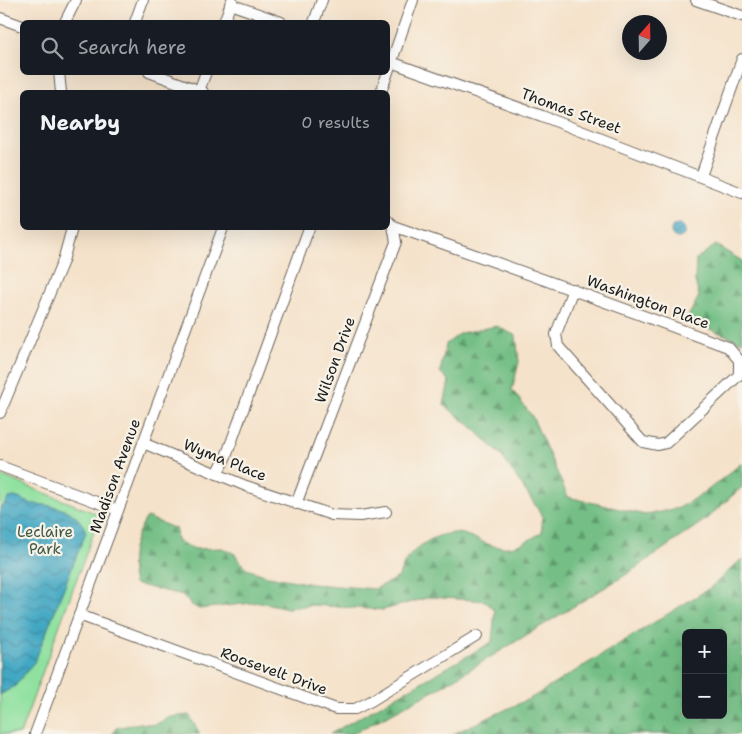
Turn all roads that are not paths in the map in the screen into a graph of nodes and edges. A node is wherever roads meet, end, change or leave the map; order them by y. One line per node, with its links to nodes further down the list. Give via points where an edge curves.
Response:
1 (76, 0): 9 (street)
2 (143, 0): 10 (street)
3 (322, 0): 13 (street)
4 (413, 0): 15 (street)
5 (696, 0): 7 (street)
6 (231, 2): 11 (street); 12 (street)
7 (742, 16)
8 (0, 18): 14 (street)
9 (66, 20)
10 (136, 20)
11 (225, 20)
12 (276, 20)
13 (315, 20)
14 (20, 25)
15 (390, 59)
16 (742, 59): 26 (street)
17 (390, 62): 26 (street, Thomas Street)
18 (59, 75): 22 (street)
19 (157, 75): 23 (street)
20 (205, 75): 24 (street)
21 (386, 75): 25 (street)
22 (61, 90)
23 (196, 90)
24 (202, 90)
25 (382, 90)
26 (701, 176): 27 (street, Thomas Street)
27 (742, 193)
28 (390, 223): 32 (street, Washington Place); 37 (street, Wilson Drive, via 396,242)
29 (71, 230): 33 (street, via 63,261)
30 (221, 230): 34 (street, Madison Avenue)
31 (308, 230): 36 (street)
32 (572, 290): 32 (street, Washington Place, via 728,347 739,360 739,375 666,443 644,442 558,346 556,334)
33 (0, 413)
34 (143, 443): 36 (street, Wyma Place); 38 (street, Madison Avenue)
35 (0, 466): 38 (street)
36 (217, 474): 37 (street, Wyma Place)
37 (296, 504): 39 (street, Wyma Place, via 332,515 360,516)
38 (118, 510): 40 (street, Madison Avenue)
39 (386, 512)
40 (79, 615): 41 (street, Roosevelt Drive, via 336,709 355,708 371,701); 42 (street, Madison Avenue)
41 (477, 636)
42 (35, 734)

